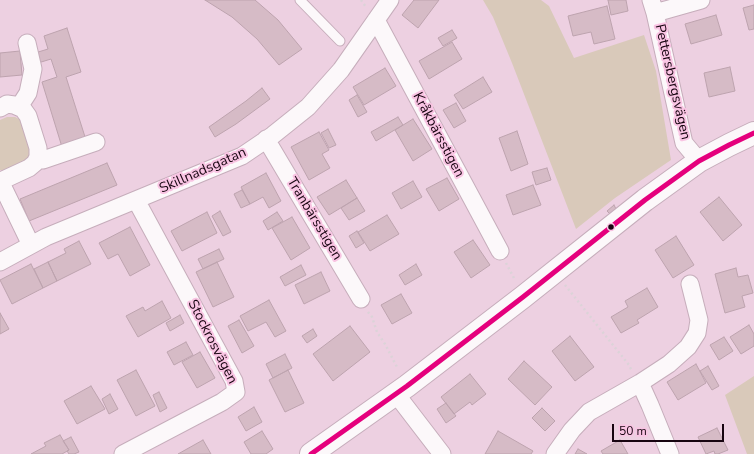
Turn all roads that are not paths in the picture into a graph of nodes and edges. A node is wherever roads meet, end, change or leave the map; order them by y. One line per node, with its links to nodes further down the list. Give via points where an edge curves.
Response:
1 (300, 0): 6 (lane)
2 (390, 0): 5 (street, Skillnadsgatan)
3 (701, 0): 4 (street)
4 (653, 6): 14 (street, Pettersbergsvägen, via 684,143)
5 (376, 20): 11 (street, Skillnadsgatan, via 341,70 308,107); 18 (street, Kråkbärsstigen)
6 (340, 41)
7 (27, 43): 8 (street, via 33,69 28,93)
8 (19, 107): 9 (street, via 7,104); 13 (street, via 28,116 38,148)
9 (0, 108)
10 (754, 134): 14 (street, via 729,144)
11 (266, 139): 16 (street, Skillnadsgatan, via 242,156); 21 (street, Tranbärsstigen)
12 (96, 142): 13 (street, via 42,160)
13 (37, 159): 15 (street, via 28,168)
14 (699, 161): 23 (street, via 645,200)
15 (0, 181): 17 (street)
16 (136, 200): 17 (street, Skillnadsgatan); 24 (street, Stockrosvägen, via 234,381 236,392 222,402)
17 (31, 245): 19 (street, Skillnadsgatan)
18 (500, 251)
19 (0, 262)
20 (690, 284): 22 (street, via 699,320 697,333 679,356)
21 (361, 299)
22 (640, 383): 27 (street, via 589,412); 28 (street)
23 (402, 390): 25 (street); 26 (street)
24 (123, 454)
25 (311, 454)
26 (442, 454)
27 (555, 454)
28 (670, 454)

